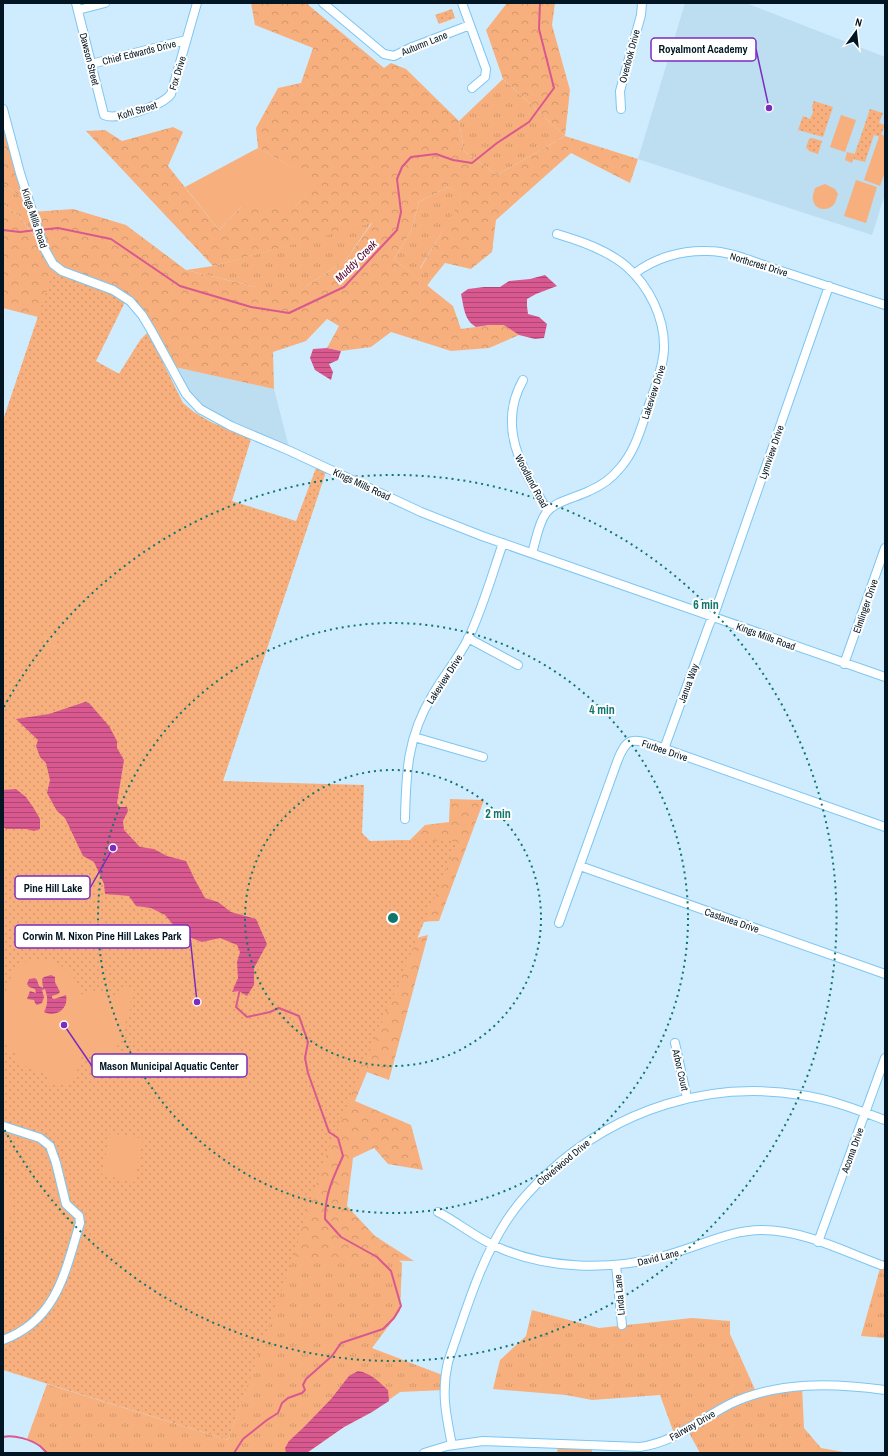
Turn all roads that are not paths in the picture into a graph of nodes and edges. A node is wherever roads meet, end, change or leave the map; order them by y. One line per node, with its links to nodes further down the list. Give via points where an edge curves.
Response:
1 (105, 3): 6 (street)
2 (197, 3): 8 (street, Fox Drive)
3 (323, 3): 7 (street, Autumn Lane, via 389,56)
4 (462, 3): 7 (street)
5 (642, 3): 13 (street, Overlook Drive, via 620,91)
6 (77, 7): 9 (street, Dawson Street)
7 (470, 25): 10 (street, via 487,72)
8 (186, 40): 9 (street, Chief Edwards Drive); 11 (street, Fox Drive)
9 (91, 64): 14 (street, Dawson Street)
10 (472, 88)
11 (169, 96): 14 (street, Kohl Street, via 156,105 133,112 113,117)
12 (3, 109): 21 (street, Kings Mills Road, via 32,212 44,248 53,264 62,271 113,290 130,302 142,315 186,394 200,409 231,426 421,512)
13 (621, 109)
14 (104, 115)
15 (557, 234): 16 (street, Lakeview Drive, via 596,248 626,266)
16 (634, 274): 17 (street, Northcrest Drive, via 650,263 672,255 708,251 733,256); 20 (street, Lakeview Drive, via 656,309 661,322 664,345 658,377 637,438 622,467 608,480)
17 (829, 286): 18 (street, Northcrest Drive); 24 (street, Lynnview Drive)
18 (885, 305)
19 (523, 380): 20 (street, Woodland Road, via 515,402 512,430 521,464)
20 (548, 511): 23 (street)
21 (503, 543): 23 (street, Kings Mills Road); 25 (street, Lakeview Drive, via 479,615)
22 (885, 548): 26 (street, Elmlinger Drive)
23 (532, 553): 24 (street, Kings Mills Road)
24 (713, 617): 26 (street, Kings Mills Road); 30 (street, Janua Way)
25 (468, 638): 27 (street); 29 (street, Lakeview Drive, via 425,707)
26 (844, 664): 28 (street, Kings Mills Road)
27 (518, 665)
28 (885, 677)
29 (414, 737): 31 (street); 32 (street, Lakeview Drive, via 408,764)
30 (664, 749): 33 (street, Furbee Drive); 34 (street, Furbee Drive, via 640,741 631,741 624,746)
31 (483, 757)
32 (405, 819)
33 (885, 827)
34 (580, 866): 35 (street, Furbee Drive); 36 (street, Castanea Drive)
35 (559, 923)
36 (885, 974)
37 (675, 1043): 39 (street, Arbor Court)
38 (885, 1058): 40 (street, Acoma Drive)
39 (687, 1098): 40 (street, Cloverwood Drive, via 736,1091 777,1092 809,1096); 45 (street, Cloverwood Drive, via 663,1104 628,1118 573,1151 523,1199 506,1221)
40 (865, 1113): 41 (street, Cloverwood Drive); 44 (street, Acoma Drive)
41 (885, 1120)
42 (3, 1126): 49 (street, via 40,1138 50,1146 66,1204 81,1219 62,1280 52,1301 28,1328)
43 (438, 1212): 45 (street, David Lane)
44 (818, 1242): 46 (street, David Lane, via 781,1232 753,1231 730,1235 660,1257); 47 (street, David Lane)
45 (493, 1245): 46 (street, David Lane, via 516,1254 547,1261 593,1266); 51 (street, Cloverwood Drive, via 477,1279 445,1376 445,1408)
46 (616, 1265): 48 (street, Linda Lane)
47 (881, 1265)
48 (622, 1325)
49 (3, 1340)
50 (885, 1390): 52 (street, Fairway Drive, via 824,1385 774,1389 735,1402)
51 (452, 1445): 52 (street, Fairway Drive, via 501,1441); 53 (street, Fairway Drive)
52 (648, 1449)
53 (424, 1453)

